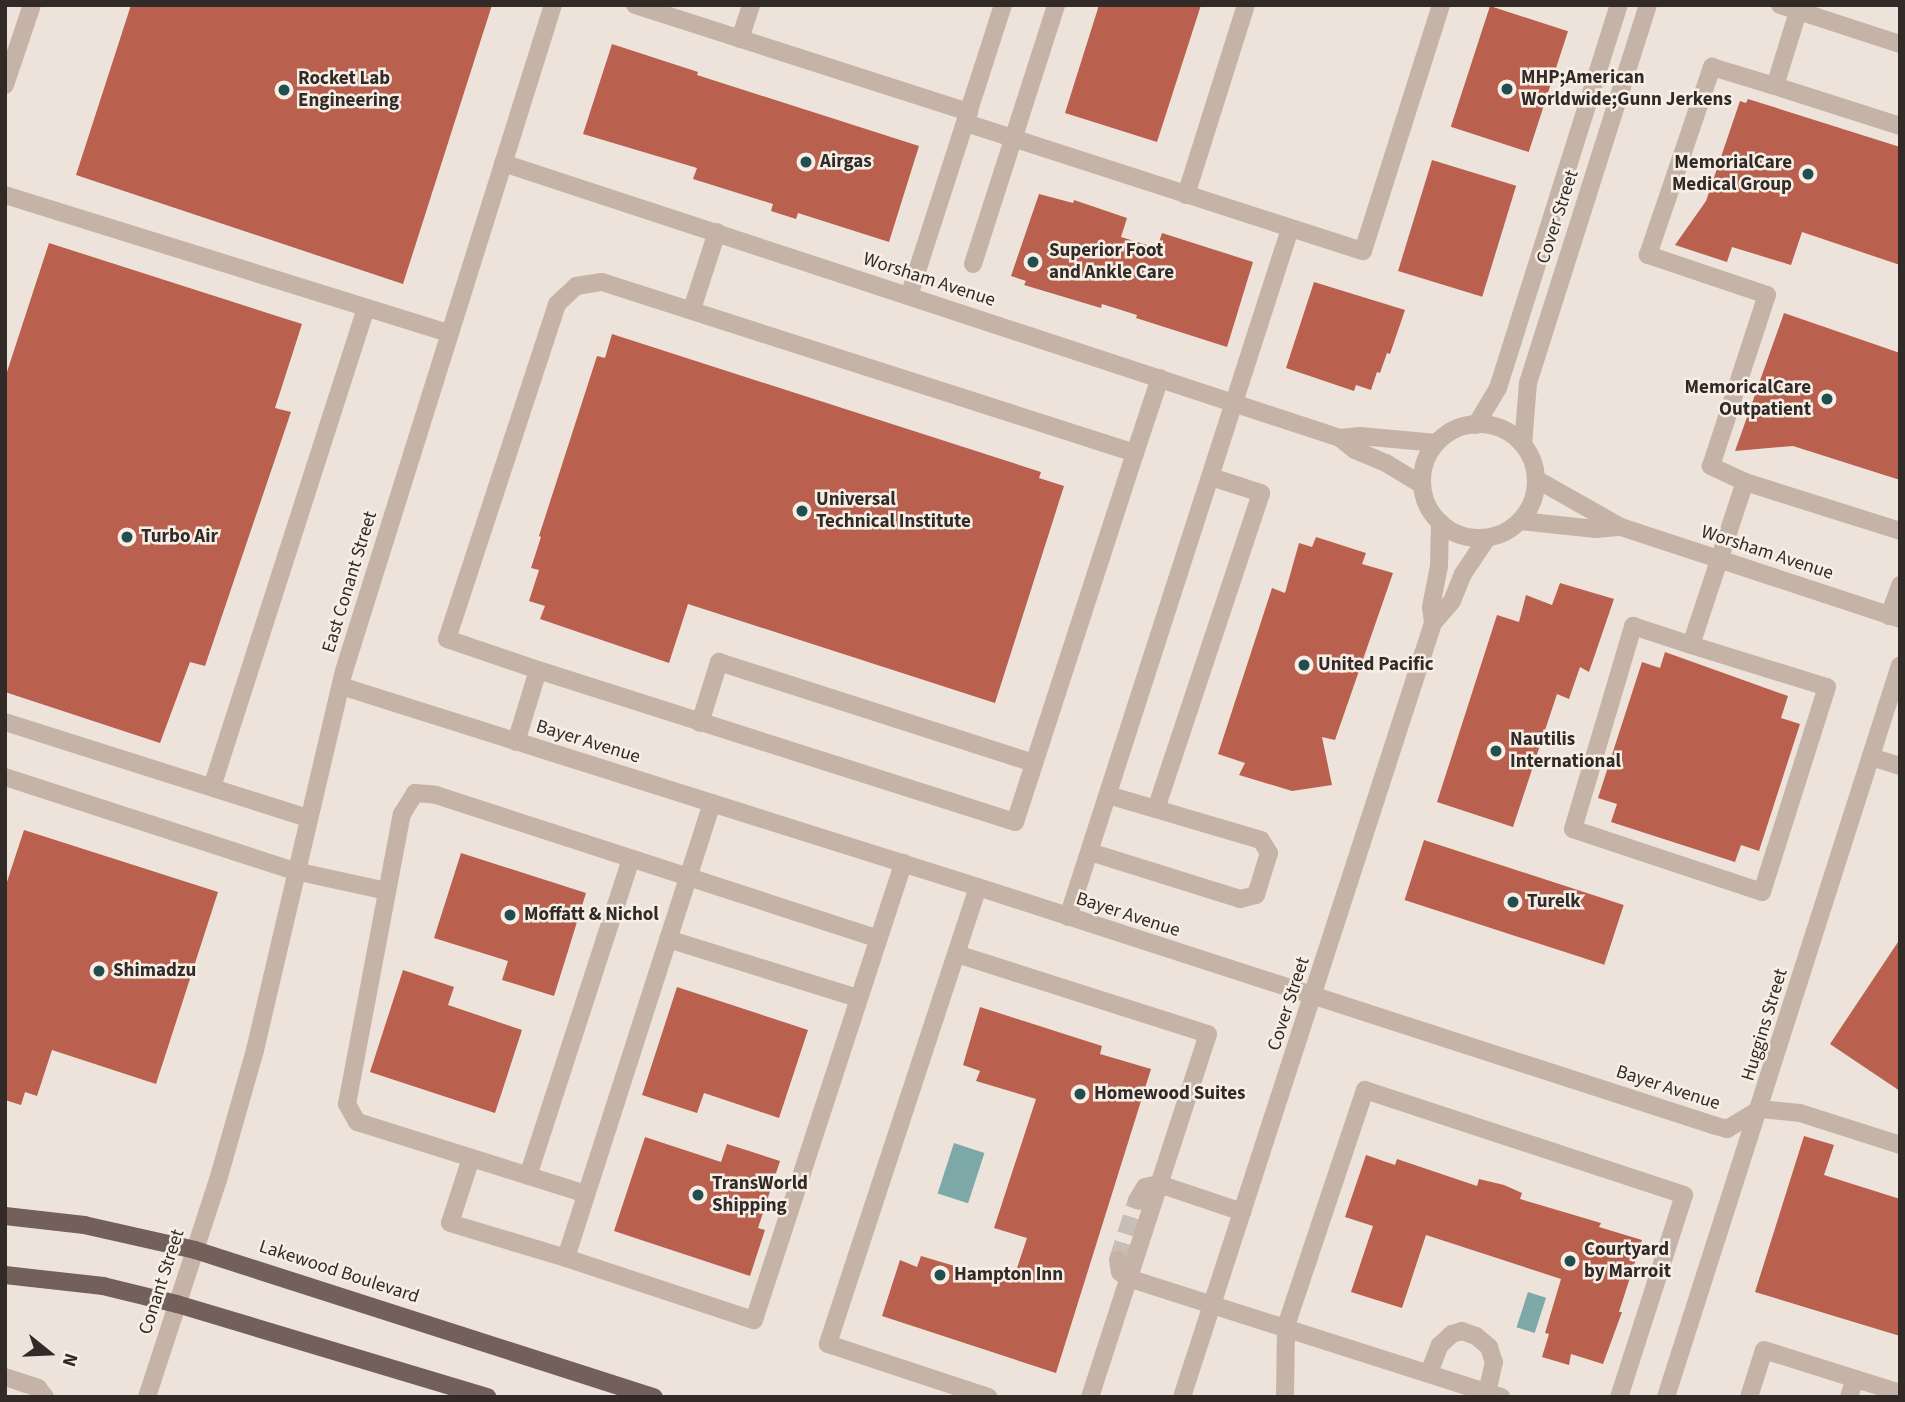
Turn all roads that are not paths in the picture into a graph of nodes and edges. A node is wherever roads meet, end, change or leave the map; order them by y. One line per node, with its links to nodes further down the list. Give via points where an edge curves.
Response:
1 (32, 5): 14 (street)
2 (553, 5): 19 (street, East Conant Street)
3 (751, 5): 12 (street)
4 (1003, 5): 16 (street)
5 (1056, 5): 18 (street)
6 (1246, 5): 21 (street)
7 (1441, 5): 22 (street, via 1363,251)
8 (1619, 5): 31 (street, Cover Street, via 1498,388)
9 (1648, 5): 34 (street, Cover Street, via 1528,383)
10 (644, 7): 12 (street)
11 (1793, 7): 13 (street); 15 (street)
12 (740, 39): 16 (street)
13 (1900, 44)
14 (5, 85)
15 (1775, 86): 17 (street); 38 (street, via 1712,67 1648,255 1767,295 1711,466)
16 (967, 118): 18 (street); 25 (street)
17 (1900, 126)
18 (1013, 139): 21 (street); 24 (street)
19 (503, 163): 23 (street, Worsham Avenue); 28 (street, East Conant Street)
20 (5, 195): 26 (street)
21 (1186, 195): 22 (street)
22 (1290, 229): 30 (street)
23 (717, 232): 25 (street, Worsham Avenue); 27 (street)
24 (973, 264)
25 (909, 296): 29 (street, Worsham Avenue)
26 (366, 308): 28 (street); 60 (street)
27 (692, 309): 35 (street); 51 (street, via 602,282 576,286 557,304 447,639)
28 (449, 333): 52 (street, East Conant Street)
29 (1160, 378): 30 (street, Worsham Avenue); 35 (street)
30 (1235, 403): 32 (street, Worsham Avenue); 36 (street)
31 (1476, 425): 33 (street, via 1455,430); 34 (street, via 1502,430)
32 (1340, 438): 33 (street, Worsham Avenue); 39 (street, Worsham Avenue)
33 (1437, 443): 39 (street)
34 (1523, 445): 37 (street)
35 (1135, 453): 57 (street)
36 (1211, 477): 61 (street); 63 (street, via 1261,493)
37 (1536, 479): 40 (street, via 1535,494); 42 (street, Worsham Avenue)
38 (1745, 482): 43 (street); 45 (street)
39 (1422, 485): 41 (street)
40 (1520, 521): 42 (street, Worsham Avenue); 44 (street)
41 (1440, 522): 44 (street, via 1470,538); 48 (street, Cover Street)
42 (1621, 527): 45 (street, Worsham Avenue)
43 (1900, 531)
44 (1487, 538): 48 (street, Cover Street, via 1452,601)
45 (1719, 560): 47 (street, Worsham Avenue); 49 (street)
46 (1900, 585): 47 (street)
47 (1895, 617)
48 (1433, 624): 77 (street, Cover Street)
49 (1691, 645): 49 (street, via 1633,626 1573,829 1762,892 1827,687)
50 (1900, 665): 56 (street, Huggins Street)
51 (538, 670): 54 (street); 55 (street)
52 (341, 686): 55 (street, Bayer Avenue); 64 (street, East Conant Street)
53 (5, 722): 60 (street)
54 (700, 723): 57 (street, via 1015,822); 57 (street, via 719,662)
55 (516, 742): 62 (street, Bayer Avenue)
56 (1871, 757): 58 (street); 78 (street, Huggins Street)
57 (1034, 763)
58 (1900, 766)
59 (5, 777): 68 (street)
60 (212, 788): 64 (street)
61 (1108, 795): 63 (street); 65 (street)
62 (712, 803): 67 (street, Bayer Avenue); 69 (street)
63 (1156, 809): 65 (street, via 1261,840 1269,853 1256,895 1240,899)
64 (309, 818): 68 (street, East Conant Street)
65 (1090, 852): 72 (street)
66 (631, 859): 69 (street); 71 (street, via 436,795 415,793 402,814); 81 (street)
67 (902, 863): 70 (street, Bayer Avenue); 74 (street)
68 (295, 871): 71 (street); 82 (street, East Conant Street, via 277,965)
69 (688, 878): 73 (street); 74 (street)
70 (978, 887): 72 (street, Bayer Avenue); 75 (street)
71 (387, 891): 80 (street, via 347,1104 357,1122)
72 (1068, 918): 77 (street, Bayer Avenue)
73 (668, 939): 76 (street); 84 (street)
74 (878, 939): 76 (street)
75 (957, 954): 83 (street, via 1208,1034); 105 (street, via 828,1344)
76 (858, 998): 89 (street, via 754,1320)
77 (1314, 998): 78 (street, Bayer Avenue, via 1727,1129); 86 (street, Cover Street)
78 (1760, 1109): 79 (street, via 1800,1113); 110 (street, Huggins Street)
79 (1900, 1145)
80 (471, 1158): 81 (street); 89 (street, via 450,1223)
81 (528, 1176): 84 (street)
82 (218, 1180): 88 (street, Conant Street)
83 (1159, 1184): 85 (street, via 1145,1187); 86 (street); 92 (street)
84 (586, 1194): 89 (street)
85 (1137, 1200)
86 (1242, 1212): 94 (street, Cover Street)
87 (5, 1216): 88 (main road, Lakewood Boulevard, via 84,1225)
88 (195, 1250): 93 (street, Conant Street); 104 (main road, Lakewood Boulevard)
89 (566, 1258)
90 (1118, 1260): 92 (street, via 1120,1272)
91 (5, 1275): 93 (main road, via 103,1286)
92 (1128, 1278): 94 (street); 106 (street)
93 (177, 1304): 102 (street, Conant Street); 103 (main road)
94 (1213, 1304): 95 (street); 107 (street, Cover Street)
95 (1286, 1326): 96 (street); 108 (street); 109 (street, via 1365,1090 1684,1195)
96 (1429, 1373): 100 (street); 100 (street, via 1440,1345 1462,1331 1489,1346)
97 (5, 1377): 101 (street, via 38,1388)
98 (1855, 1379): 99 (street); 111 (street, via 1764,1350); 112 (street)
99 (1900, 1393)
100 (1494, 1394)
101 (45, 1397)
102 (148, 1397)
103 (487, 1397)
104 (654, 1397)
105 (988, 1397)
106 (1090, 1397)
107 (1182, 1397)
108 (1285, 1397)
109 (1619, 1397)
110 (1666, 1397)
111 (1749, 1397)
112 (1849, 1397)

